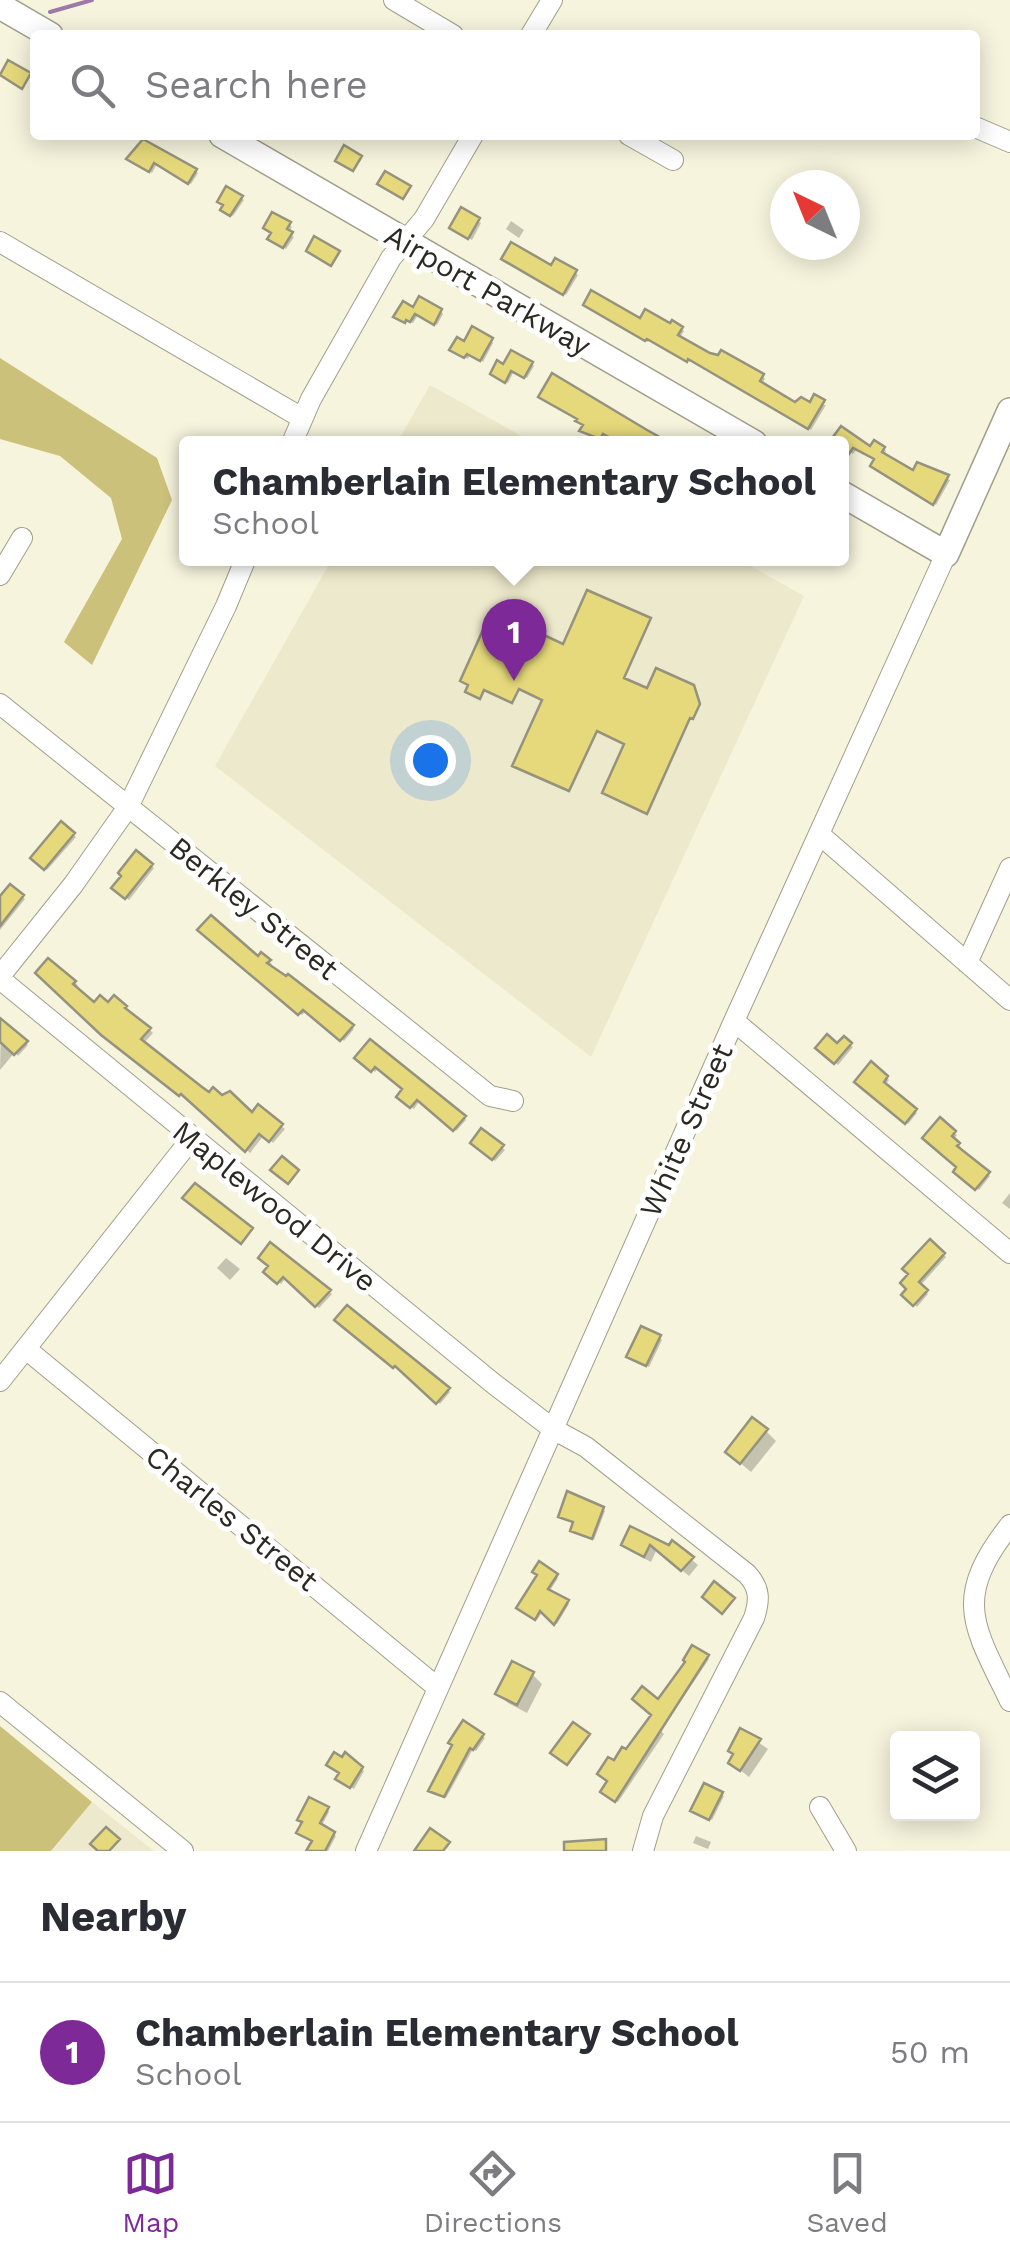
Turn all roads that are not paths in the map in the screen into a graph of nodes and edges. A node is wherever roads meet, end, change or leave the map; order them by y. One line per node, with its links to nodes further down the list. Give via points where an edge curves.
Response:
1 (394, 0): 5 (street)
2 (552, 0): 6 (street)
3 (0, 6): 4 (main road)
4 (41, 30)
5 (445, 30)
6 (535, 30)
7 (980, 128): 11 (street)
8 (230, 140): 14 (main road, Airport Parkway)
9 (470, 140): 14 (street)
10 (637, 140): 12 (street)
11 (1010, 142)
12 (672, 160)
13 (0, 242): 16 (street)
14 (405, 243): 16 (street); 18 (main road, Airport Parkway)
15 (1010, 412): 21 (main road, White Street)
16 (302, 418): 17 (street)
17 (295, 436)
18 (740, 436)
19 (849, 498): 21 (main road)
20 (22, 538): 23 (street)
21 (946, 554): 26 (street, White Street)
22 (243, 566): 25 (street)
23 (0, 575)
24 (0, 704): 25 (street, Berkley Street)
25 (128, 807): 29 (street); 32 (street, Berkley Street, via 490,1096)
26 (819, 834): 28 (street); 31 (street, White Street)
27 (1010, 868): 28 (street)
28 (967, 963): 30 (street)
29 (0, 978): 33 (street, Maplewood Drive)
30 (1010, 1000)
31 (734, 1021): 34 (street); 37 (street, White Street)
32 (513, 1101)
33 (192, 1138): 35 (street); 37 (street, Maplewood Drive)
34 (1010, 1252)
35 (26, 1349): 36 (street); 39 (street, Charles Street)
36 (0, 1381)
37 (553, 1429): 39 (street, White Street); 45 (street, Maplewood Drive, via 600,1458 747,1574 758,1590 754,1618 653,1816)
38 (1010, 1526): 40 (street, via 982,1565 972,1601 980,1637)
39 (438, 1688): 44 (street, White Street)
40 (1010, 1701)
41 (0, 1702): 43 (street)
42 (820, 1807): 46 (street)
43 (184, 1851)
44 (366, 1851)
45 (643, 1851)
46 (846, 1851)

